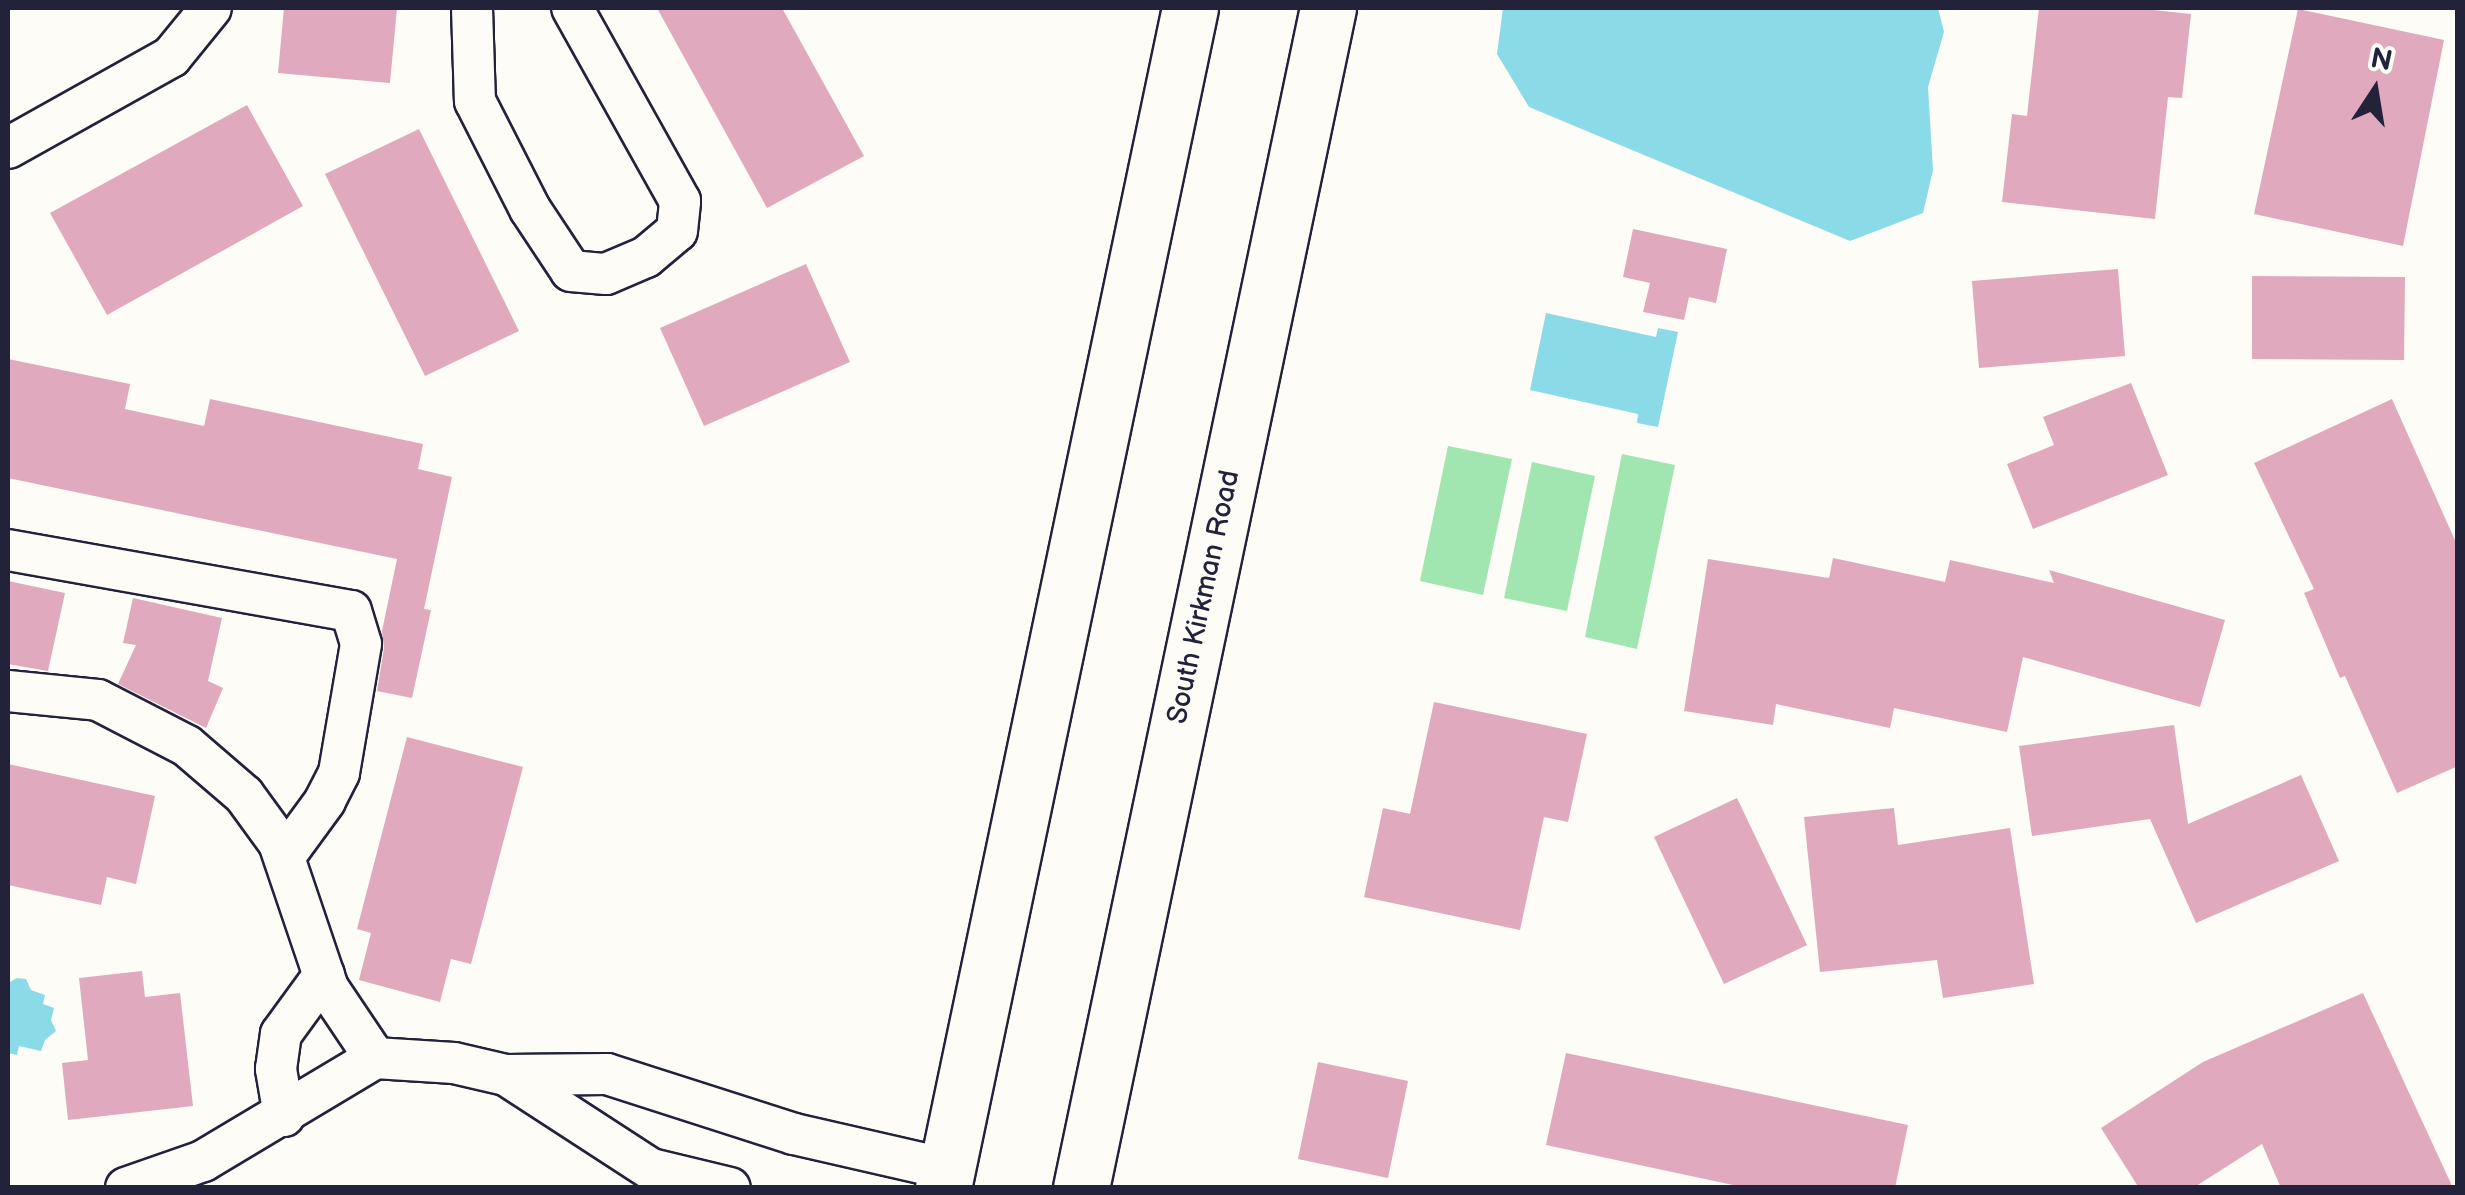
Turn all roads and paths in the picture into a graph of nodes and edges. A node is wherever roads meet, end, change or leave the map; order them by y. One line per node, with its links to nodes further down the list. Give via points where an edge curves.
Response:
1 (212, 8): 6 (street, via 171,58)
2 (472, 8): 3 (street, via 476,101 530,209 571,271 606,274 646,257 677,231 680,201)
3 (572, 8)
4 (1190, 8): 14 (main road)
5 (1328, 8): 17 (main road, South Kirkman Road)
6 (8, 148)
7 (8, 550): 9 (street, via 351,611 361,644 339,772)
8 (8, 692): 9 (street, via 98,700 186,746 244,796)
9 (284, 857): 10 (street)
10 (324, 975): 11 (street); 13 (street, via 280,1034 276,1068)
11 (375, 1058): 12 (street, via 454,1063); 13 (street)
12 (506, 1075): 14 (street, via 607,1074); 16 (street, via 652,1169)
13 (284, 1116): 15 (street, via 203,1162)
14 (945, 1178)
15 (126, 1188)
16 (730, 1188)
17 (1082, 1188)

